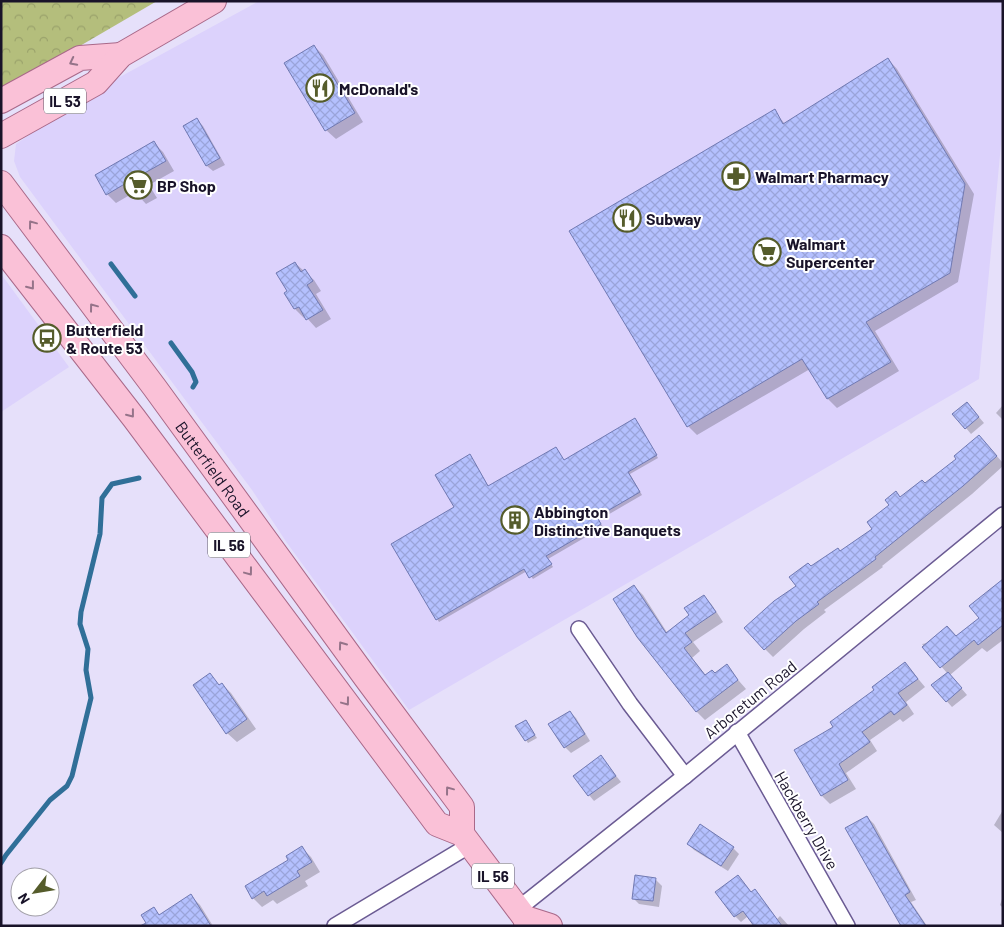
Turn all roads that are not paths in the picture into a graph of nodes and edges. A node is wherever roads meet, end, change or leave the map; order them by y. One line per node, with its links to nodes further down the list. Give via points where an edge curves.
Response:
1 (214, 1): 2 (main road, IL 53)
2 (121, 55): 3 (main road, IL 53, one-way to 3, via 80,58); 4 (main road, IL 53, via 96,83)
3 (1, 101)
4 (1, 136)
5 (1, 183): 11 (main road, Butterfield Road / IL 56, one-way to 5, via 462,807)
6 (1, 247): 11 (main road, Butterfield Road / IL 56, one-way to 11, via 134,418 437,824)
7 (1003, 515): 9 (street, Arboretum Road)
8 (578, 629): 10 (street)
9 (737, 732): 10 (street, Arboretum Road); 15 (street, Hackberry Drive)
10 (685, 776): 12 (street, Arboretum Road)
11 (466, 840): 12 (main road, IL 56); 13 (street)
12 (523, 918): 14 (main road)
13 (335, 926)
14 (550, 926)
15 (847, 926)

